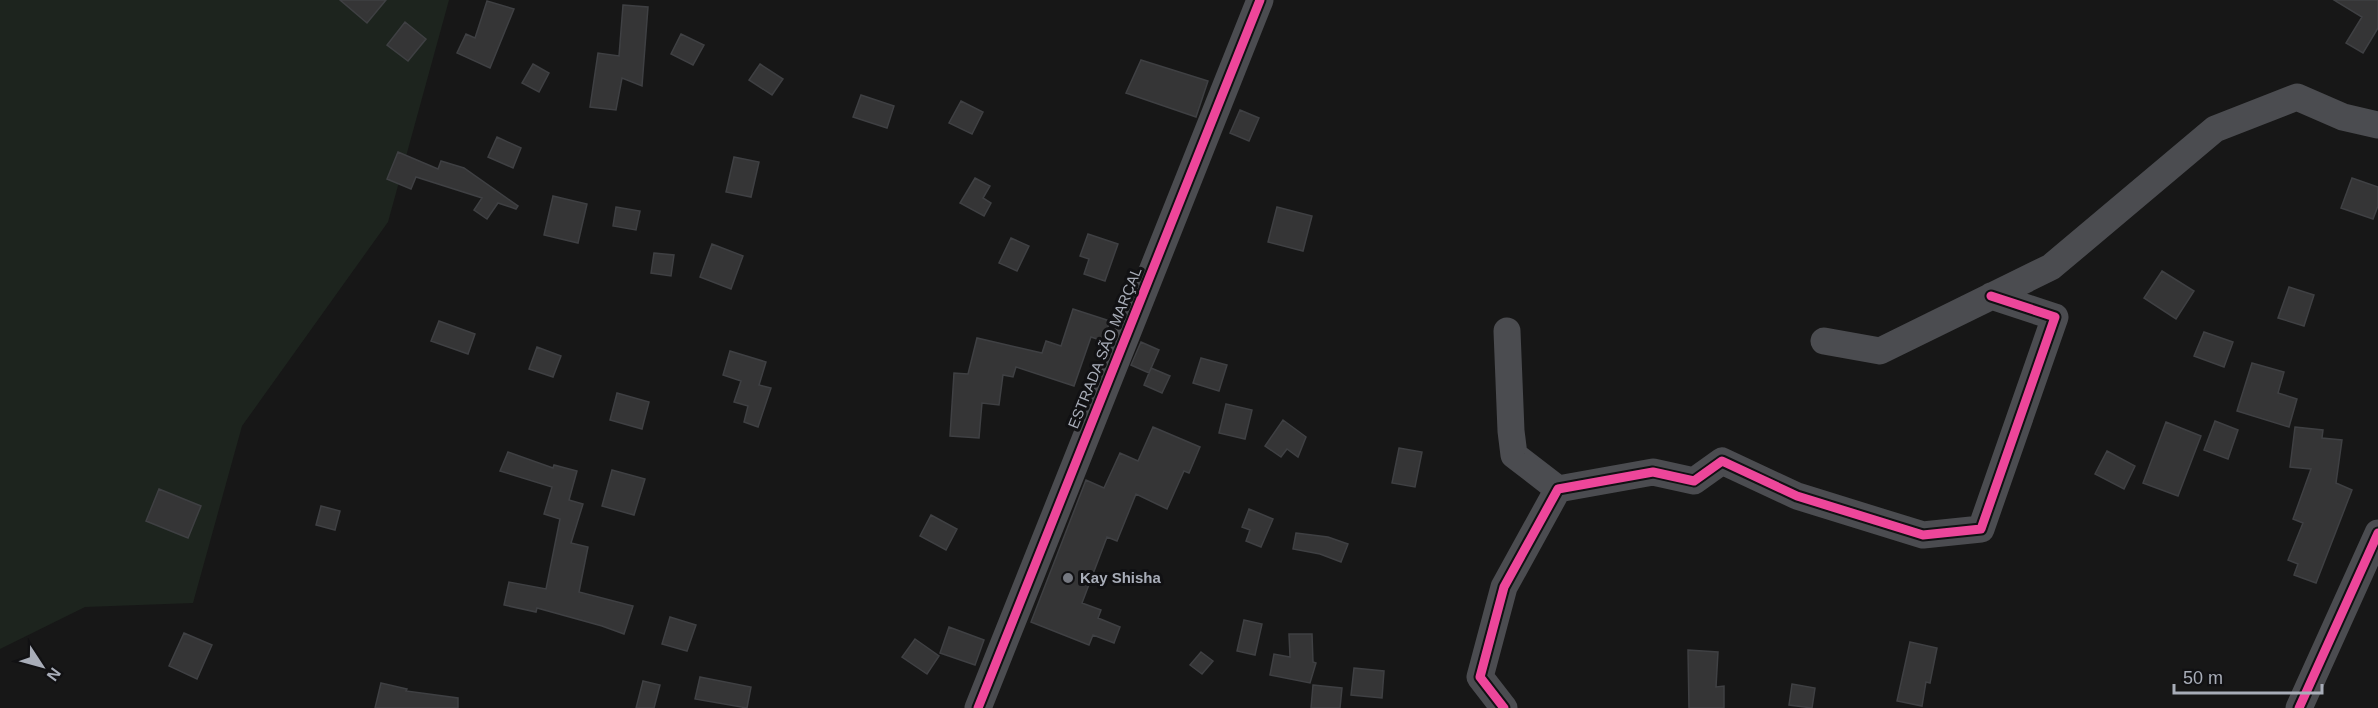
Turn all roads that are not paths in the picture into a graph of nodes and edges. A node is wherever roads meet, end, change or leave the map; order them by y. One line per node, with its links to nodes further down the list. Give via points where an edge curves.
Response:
1 (1260, 0): 8 (street, ESTRADA SÃO MARÇAL)
2 (2378, 125): 3 (street, via 2343,117 2297,97 2215,129 2051,267)
3 (1991, 296): 5 (street, via 1880,351); 6 (street, via 2055,317 1981,529 1923,535 1797,496 1722,461 1694,480 1653,472)
4 (1507, 331): 6 (street, via 1514,455)
5 (1824, 341)
6 (1558, 489): 9 (street, via 1504,587 1480,677)
7 (2378, 533): 10 (street)
8 (978, 708)
9 (1504, 708)
10 (2299, 708)

